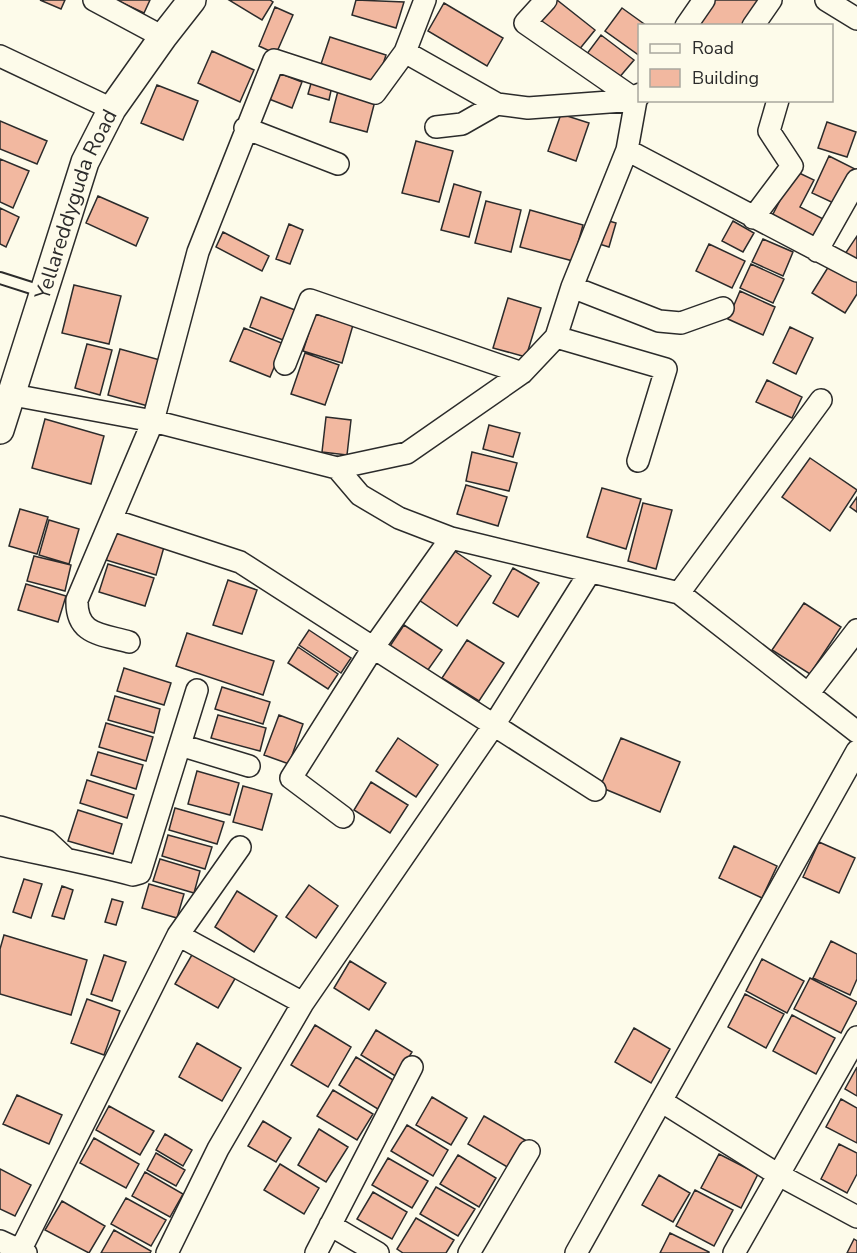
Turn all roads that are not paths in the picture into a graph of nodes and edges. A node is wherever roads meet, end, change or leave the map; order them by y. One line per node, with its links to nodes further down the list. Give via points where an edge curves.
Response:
1 (94, 0): 11 (street)
2 (192, 0): 11 (street, Yellareddyguda Road)
3 (425, 0): 12 (street)
4 (546, 0): 14 (street, via 525,23)
5 (704, 0): 9 (street)
6 (771, 0): 10 (street)
7 (826, 0): 8 (street)
8 (857, 19)
9 (687, 24)
10 (754, 24)
11 (163, 37): 17 (street, Yellareddyguda Road)
12 (405, 52): 16 (street); 19 (street, via 375,93 274,60)
13 (0, 56): 17 (street)
14 (638, 97): 16 (street, via 528,108); 20 (street)
15 (777, 102): 23 (street, via 769,131 792,166)
16 (497, 104): 18 (street, via 462,124)
17 (112, 109): 28 (street, Yellareddyguda Road, via 85,162)
18 (436, 127)
19 (245, 128): 21 (street); 35 (street, via 198,252)
20 (627, 150): 23 (street); 27 (street)
21 (338, 164)
22 (857, 180): 24 (street)
23 (753, 218): 24 (street)
24 (817, 251): 25 (street)
25 (857, 272)
26 (0, 278): 28 (lane)
27 (572, 287): 29 (street, via 659,321 681,323); 30 (street)
28 (45, 292): 33 (street, Yellareddyguda Road)
29 (723, 308)
30 (556, 337): 32 (street); 37 (street, via 666,369)
31 (285, 363): 32 (street, via 310,300)
32 (522, 373): 38 (street, via 407,453)
33 (13, 395): 35 (street); 36 (street, Yellareddyguda Road)
34 (821, 400): 42 (street)
35 (153, 421): 38 (street); 39 (street)
36 (0, 430)
37 (638, 461)
38 (337, 468): 40 (street, via 360,495 399,518)
39 (112, 519): 44 (street, via 77,600 77,617 86,629); 45 (street, via 240,562)
40 (451, 538): 41 (street); 45 (street)
41 (590, 572): 42 (street); 48 (street)
42 (679, 593): 47 (street)
43 (857, 630): 47 (street)
44 (129, 642)
45 (373, 648): 48 (street); 54 (street, via 291,778)
46 (197, 690): 50 (street)
47 (808, 694): 49 (street)
48 (494, 725): 53 (street); 60 (street)
49 (857, 732)
50 (180, 745): 52 (street); 58 (street, via 140,873 132,875)
51 (857, 751): 63 (street)
52 (249, 766)
53 (595, 790)
54 (343, 817)
55 (0, 827): 58 (street, via 47,841)
56 (0, 845): 58 (street)
57 (240, 847): 59 (street)
58 (64, 857)
59 (178, 935): 60 (street); 69 (street)
60 (303, 1003): 70 (street, via 218,1149)
61 (857, 1037): 65 (street)
62 (412, 1067): 67 (street)
63 (661, 1101): 65 (street); 74 (street)
64 (529, 1151): 73 (street)
65 (777, 1174): 66 (street); 75 (street)
66 (857, 1217)
67 (330, 1225): 71 (street); 72 (street)
68 (0, 1241): 69 (street)
69 (22, 1252)
70 (167, 1253)
71 (316, 1253)
72 (378, 1253)
73 (469, 1253)
74 (576, 1253)
75 (734, 1253)

